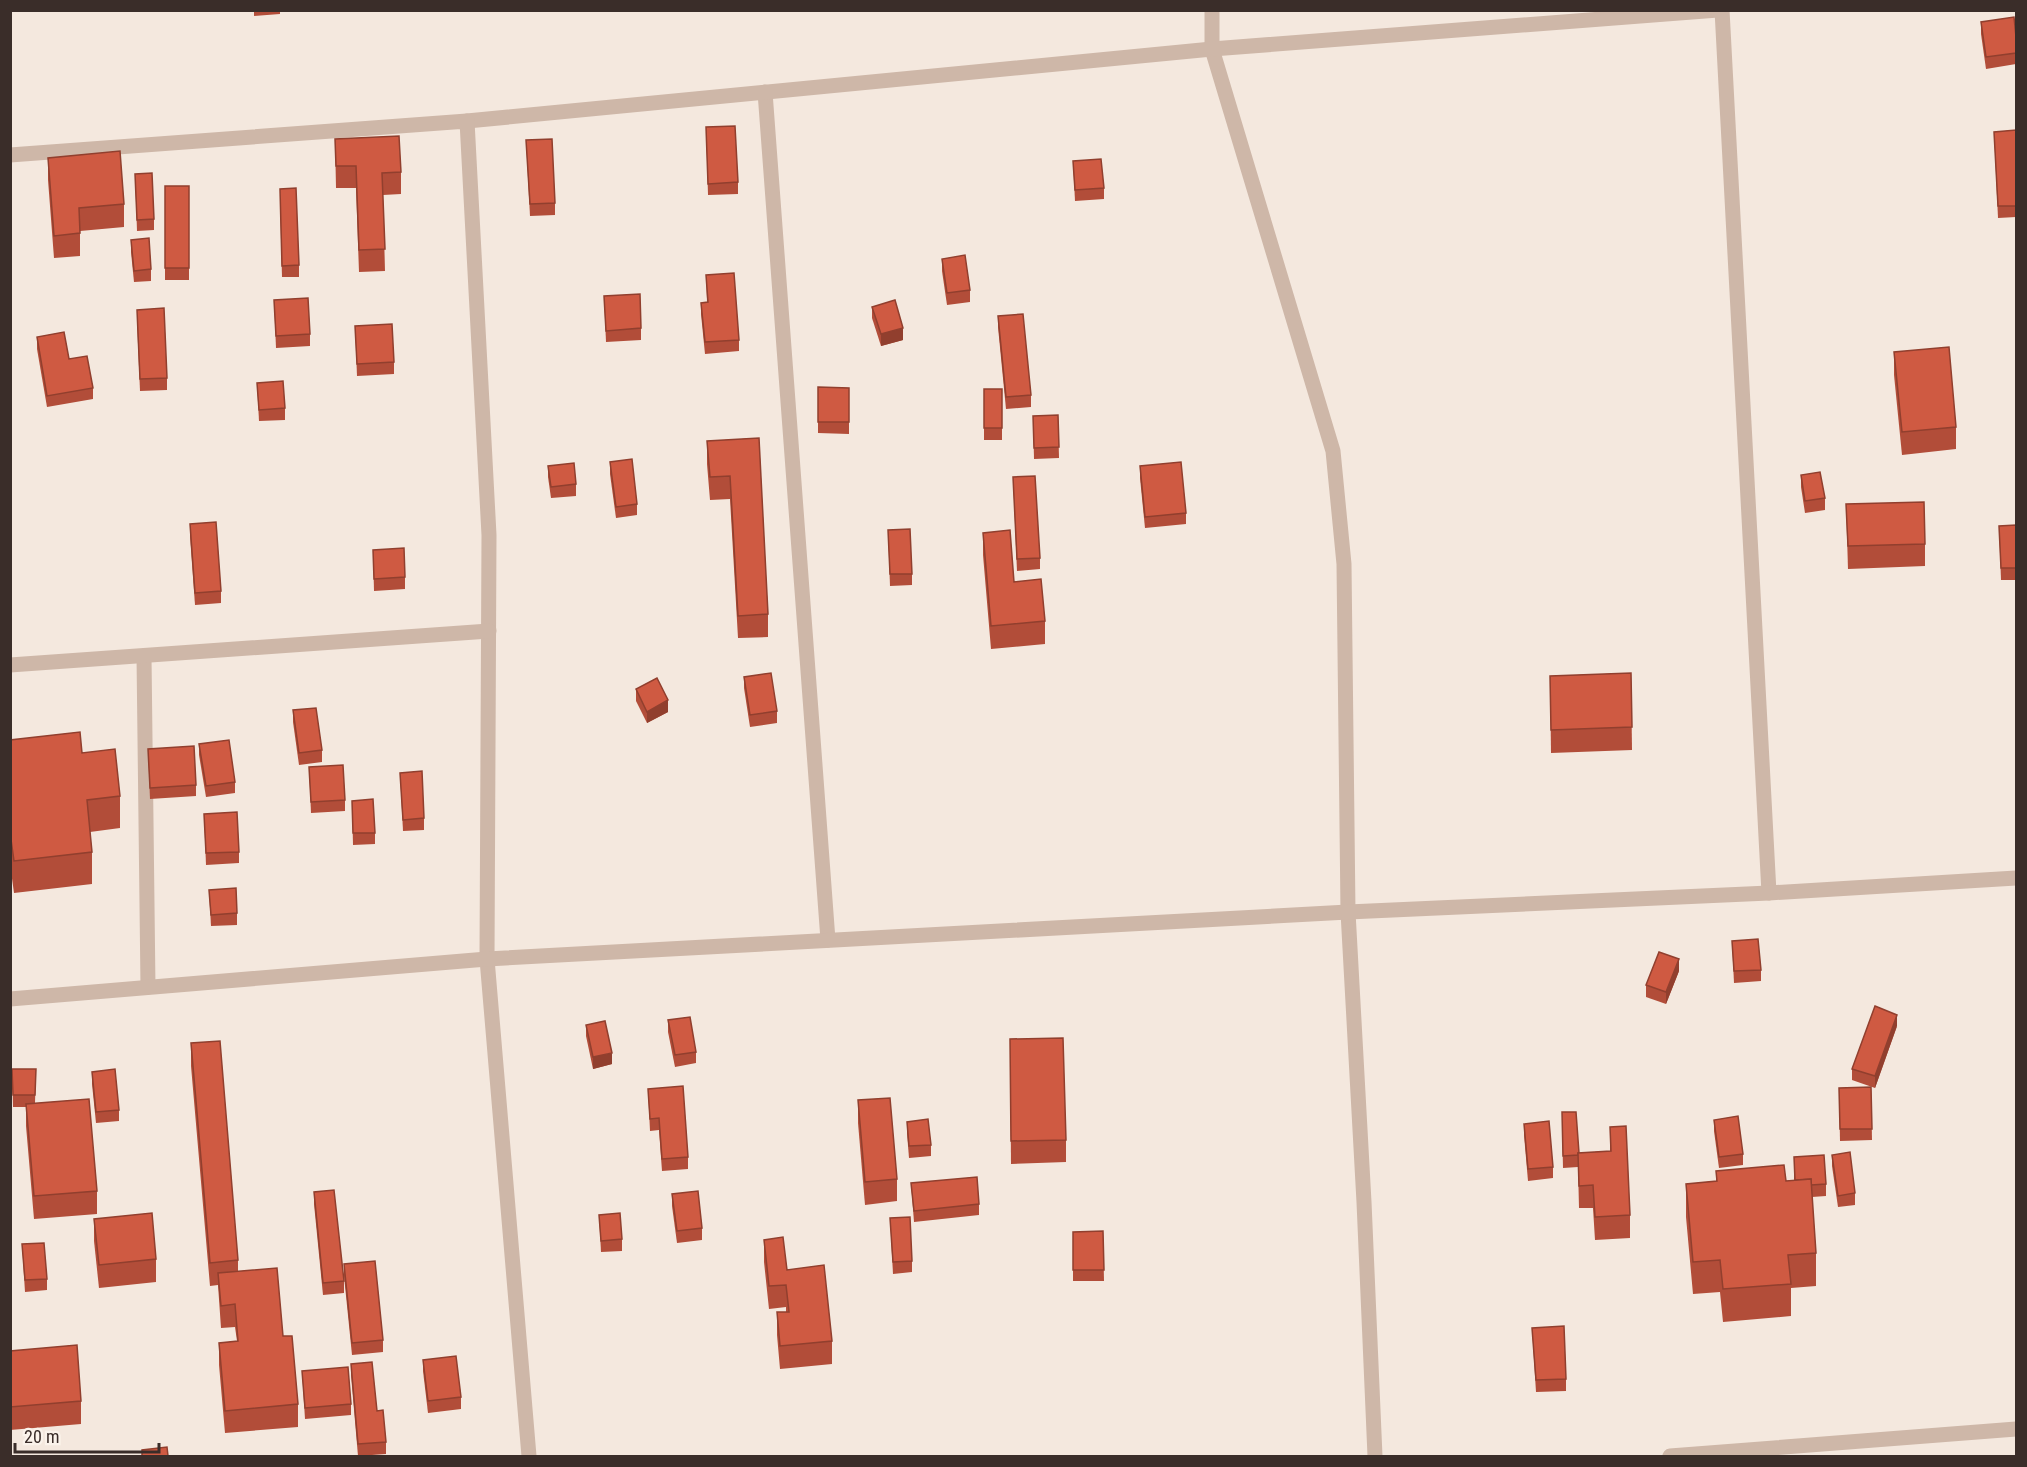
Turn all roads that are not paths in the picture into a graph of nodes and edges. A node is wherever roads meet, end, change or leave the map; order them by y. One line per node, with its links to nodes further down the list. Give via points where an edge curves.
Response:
1 (1212, 10): 3 (street)
2 (1720, 10): 3 (street); 11 (street)
3 (1212, 49): 4 (street); 12 (street, via 1333,451 1344,564)
4 (765, 93): 5 (street); 13 (street)
5 (467, 122): 6 (street); 7 (street, via 487,489)
6 (10, 155)
7 (489, 631): 8 (street); 14 (street)
8 (144, 656): 9 (street); 15 (street)
9 (10, 665)
10 (2016, 878): 11 (street)
11 (1769, 893): 12 (street)
12 (1348, 912): 13 (street); 19 (street)
13 (828, 940): 14 (street)
14 (487, 959): 15 (street); 18 (street)
15 (148, 987): 16 (street)
16 (10, 999)
17 (2016, 1428): 20 (street)
18 (529, 1456)
19 (1375, 1456)
20 (1670, 1456)

